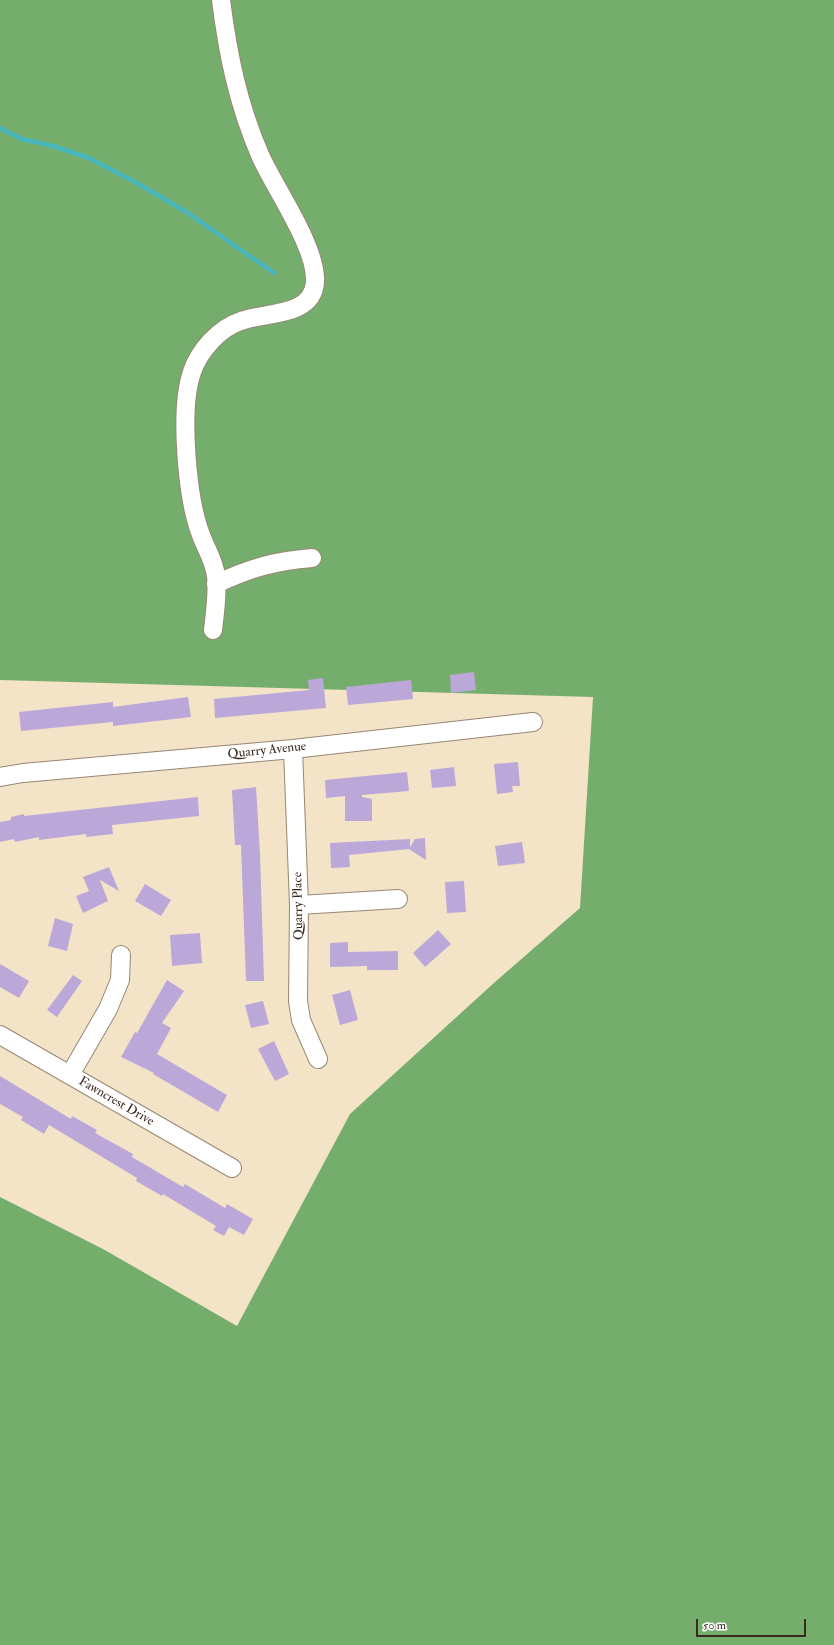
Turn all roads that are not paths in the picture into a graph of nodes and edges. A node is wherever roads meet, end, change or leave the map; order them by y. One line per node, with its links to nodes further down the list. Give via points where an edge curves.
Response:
1 (221, 0): 3 (street, via 226,40 239,101 261,156 313,261 315,284 309,299 302,306 290,311 240,321 227,328 215,337 192,372 187,395 186,459 193,505 201,535 213,560)
2 (312, 558): 3 (street, via 254,567)
3 (216, 584): 4 (street)
4 (213, 630)
5 (533, 722): 6 (street, Quarry Avenue)
6 (293, 749): 7 (street, Quarry Avenue); 9 (street, Quarry Place)
7 (0, 777)
8 (398, 899): 9 (street)
9 (299, 905): 12 (street, Quarry Place, via 300,1013)
10 (120, 955): 13 (street, via 120,980 110,1004)
11 (0, 1035): 13 (street, Fawncrest Drive)
12 (318, 1059)
13 (70, 1075): 14 (street, Fawncrest Drive)
14 (232, 1168)

